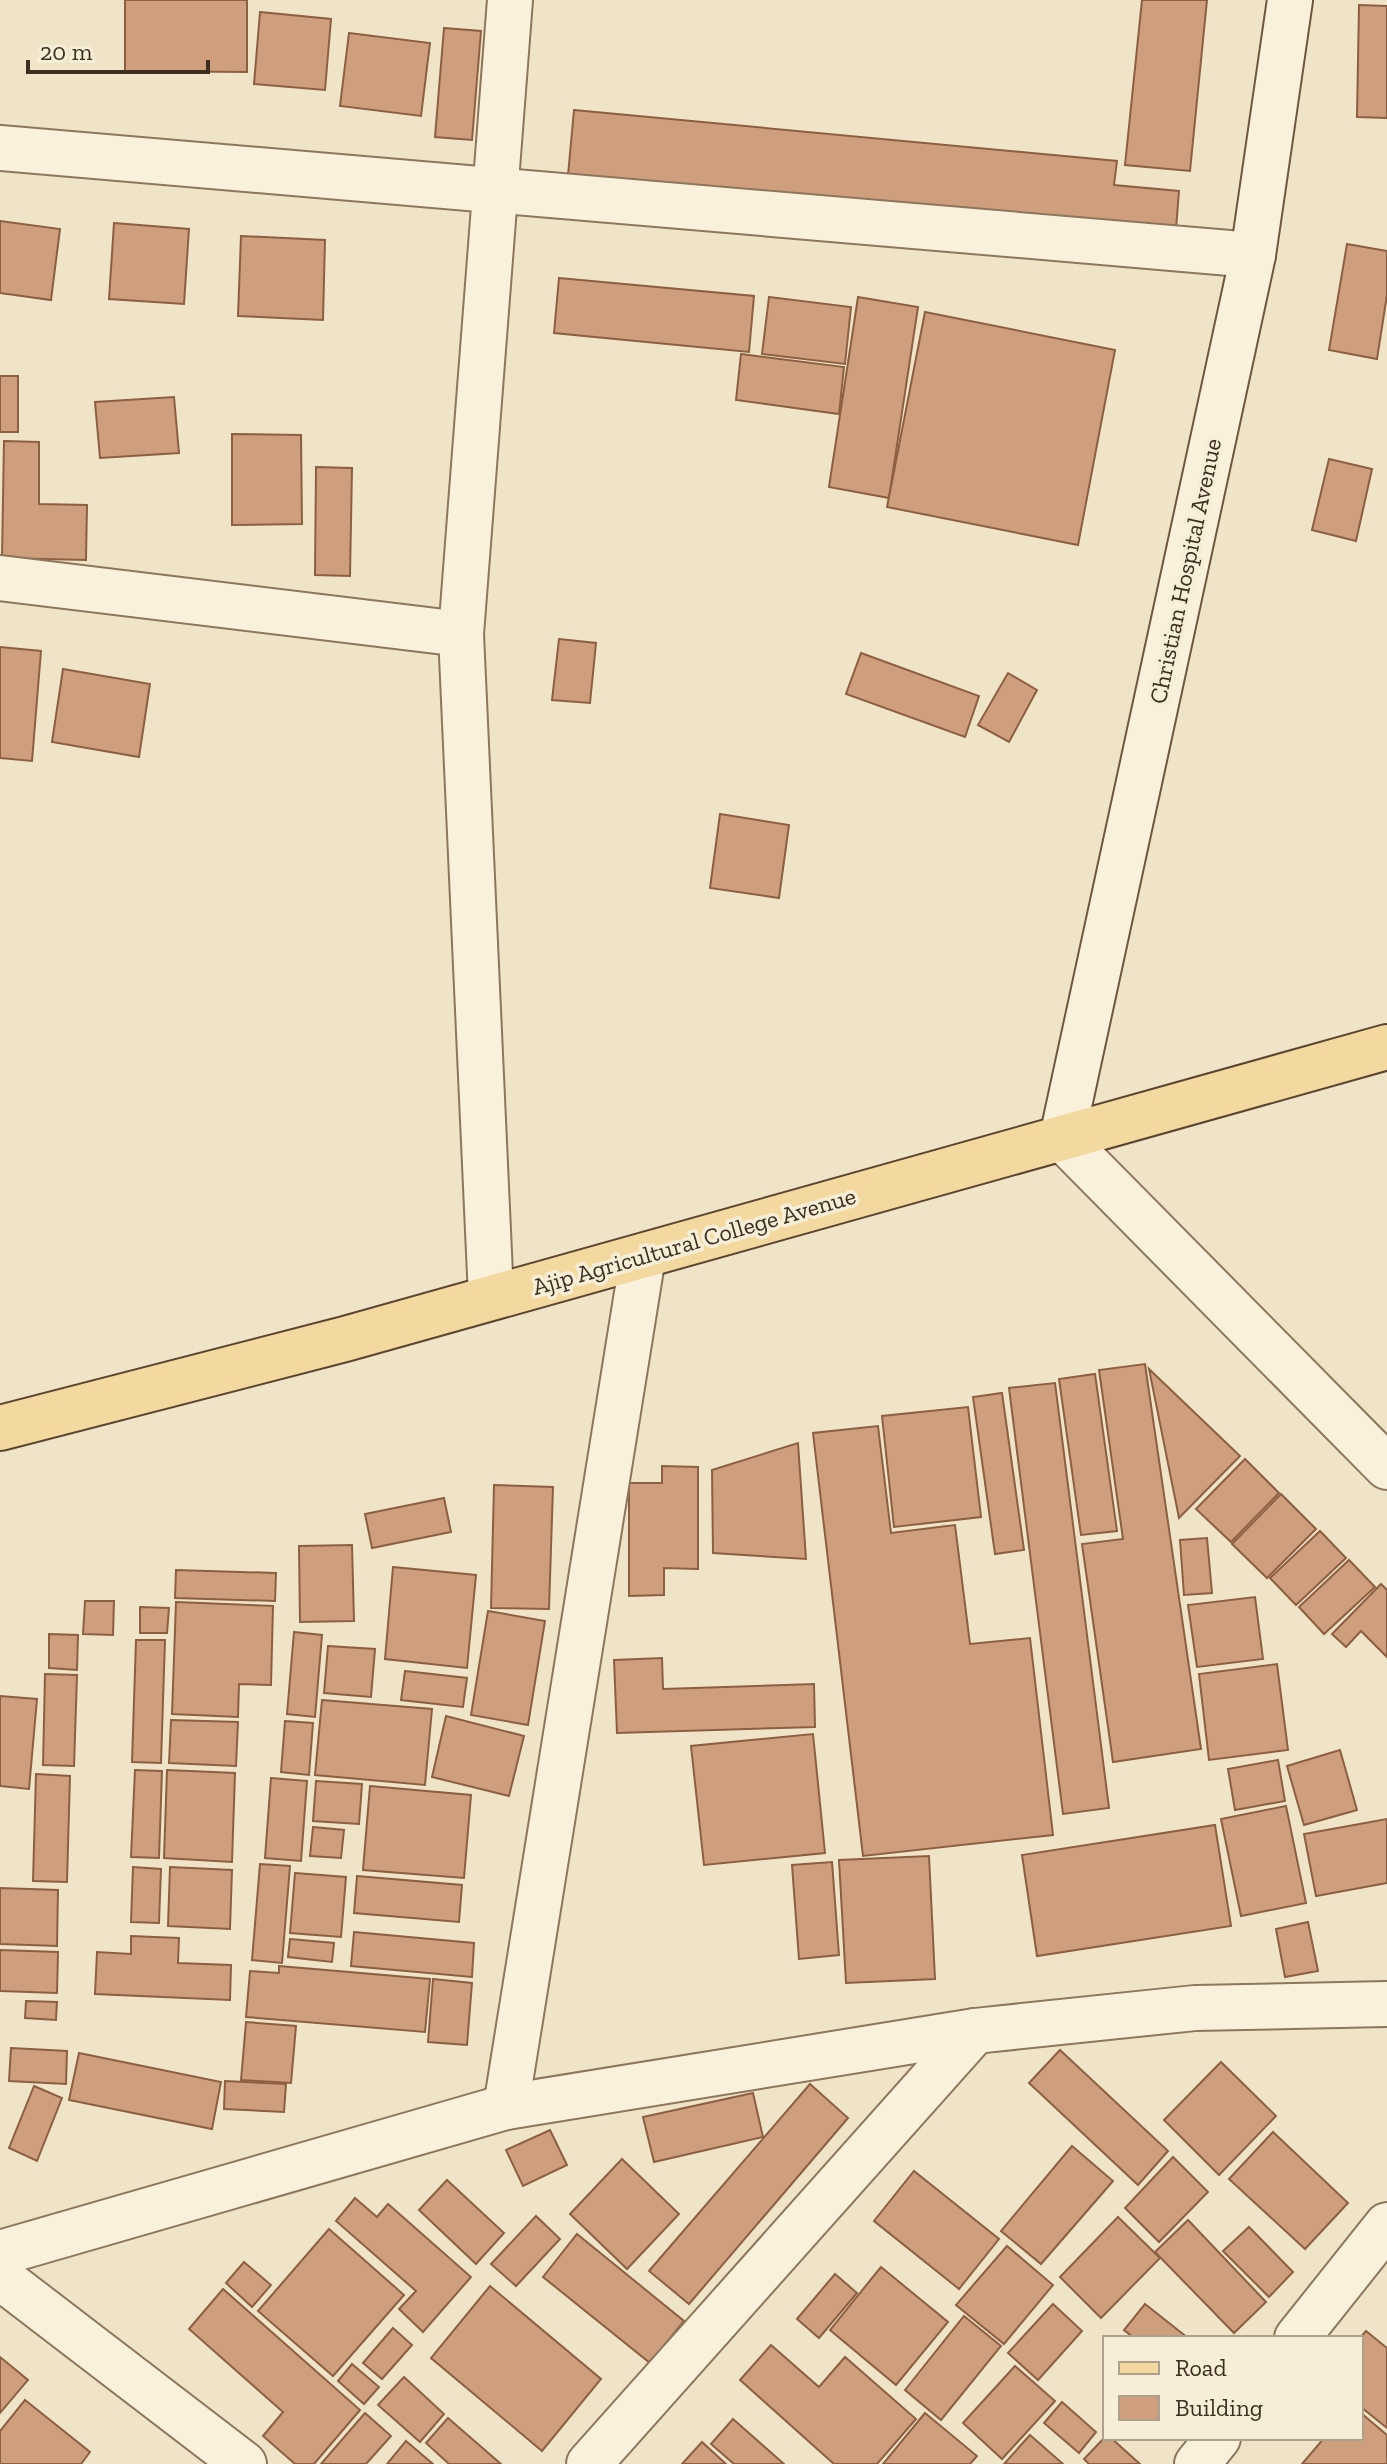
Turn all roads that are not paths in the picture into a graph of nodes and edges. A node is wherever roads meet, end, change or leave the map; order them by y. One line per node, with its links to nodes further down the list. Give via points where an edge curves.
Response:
1 (510, 0): 4 (street)
2 (1290, 0): 5 (street, Christian Hospital Avenue)
3 (0, 148): 4 (street)
4 (494, 190): 5 (street); 7 (street)
5 (1253, 255): 9 (street, Christian Hospital Avenue)
6 (0, 578): 7 (street)
7 (461, 634): 11 (street)
8 (1387, 1047): 9 (main road, Ajip Agricultural College Avenue)
9 (1062, 1138): 10 (main road, Ajip Agricultural College Avenue); 13 (street)
10 (643, 1256): 11 (main road, Ajip Agricultural College Avenue); 16 (street)
11 (491, 1297): 12 (main road, Ajip Agricultural College Avenue)
12 (0, 1428)
13 (1387, 1467)
14 (1387, 2004): 15 (street, via 1195,2008)
15 (975, 2031): 16 (street); 23 (street)
16 (506, 2107): 18 (street)
17 (1387, 2225): 20 (street)
18 (0, 2253)
19 (0, 2277): 22 (street)
20 (1299, 2336)
21 (1216, 2440): 24 (street)
22 (244, 2464)
23 (589, 2464)
24 (1197, 2464)

